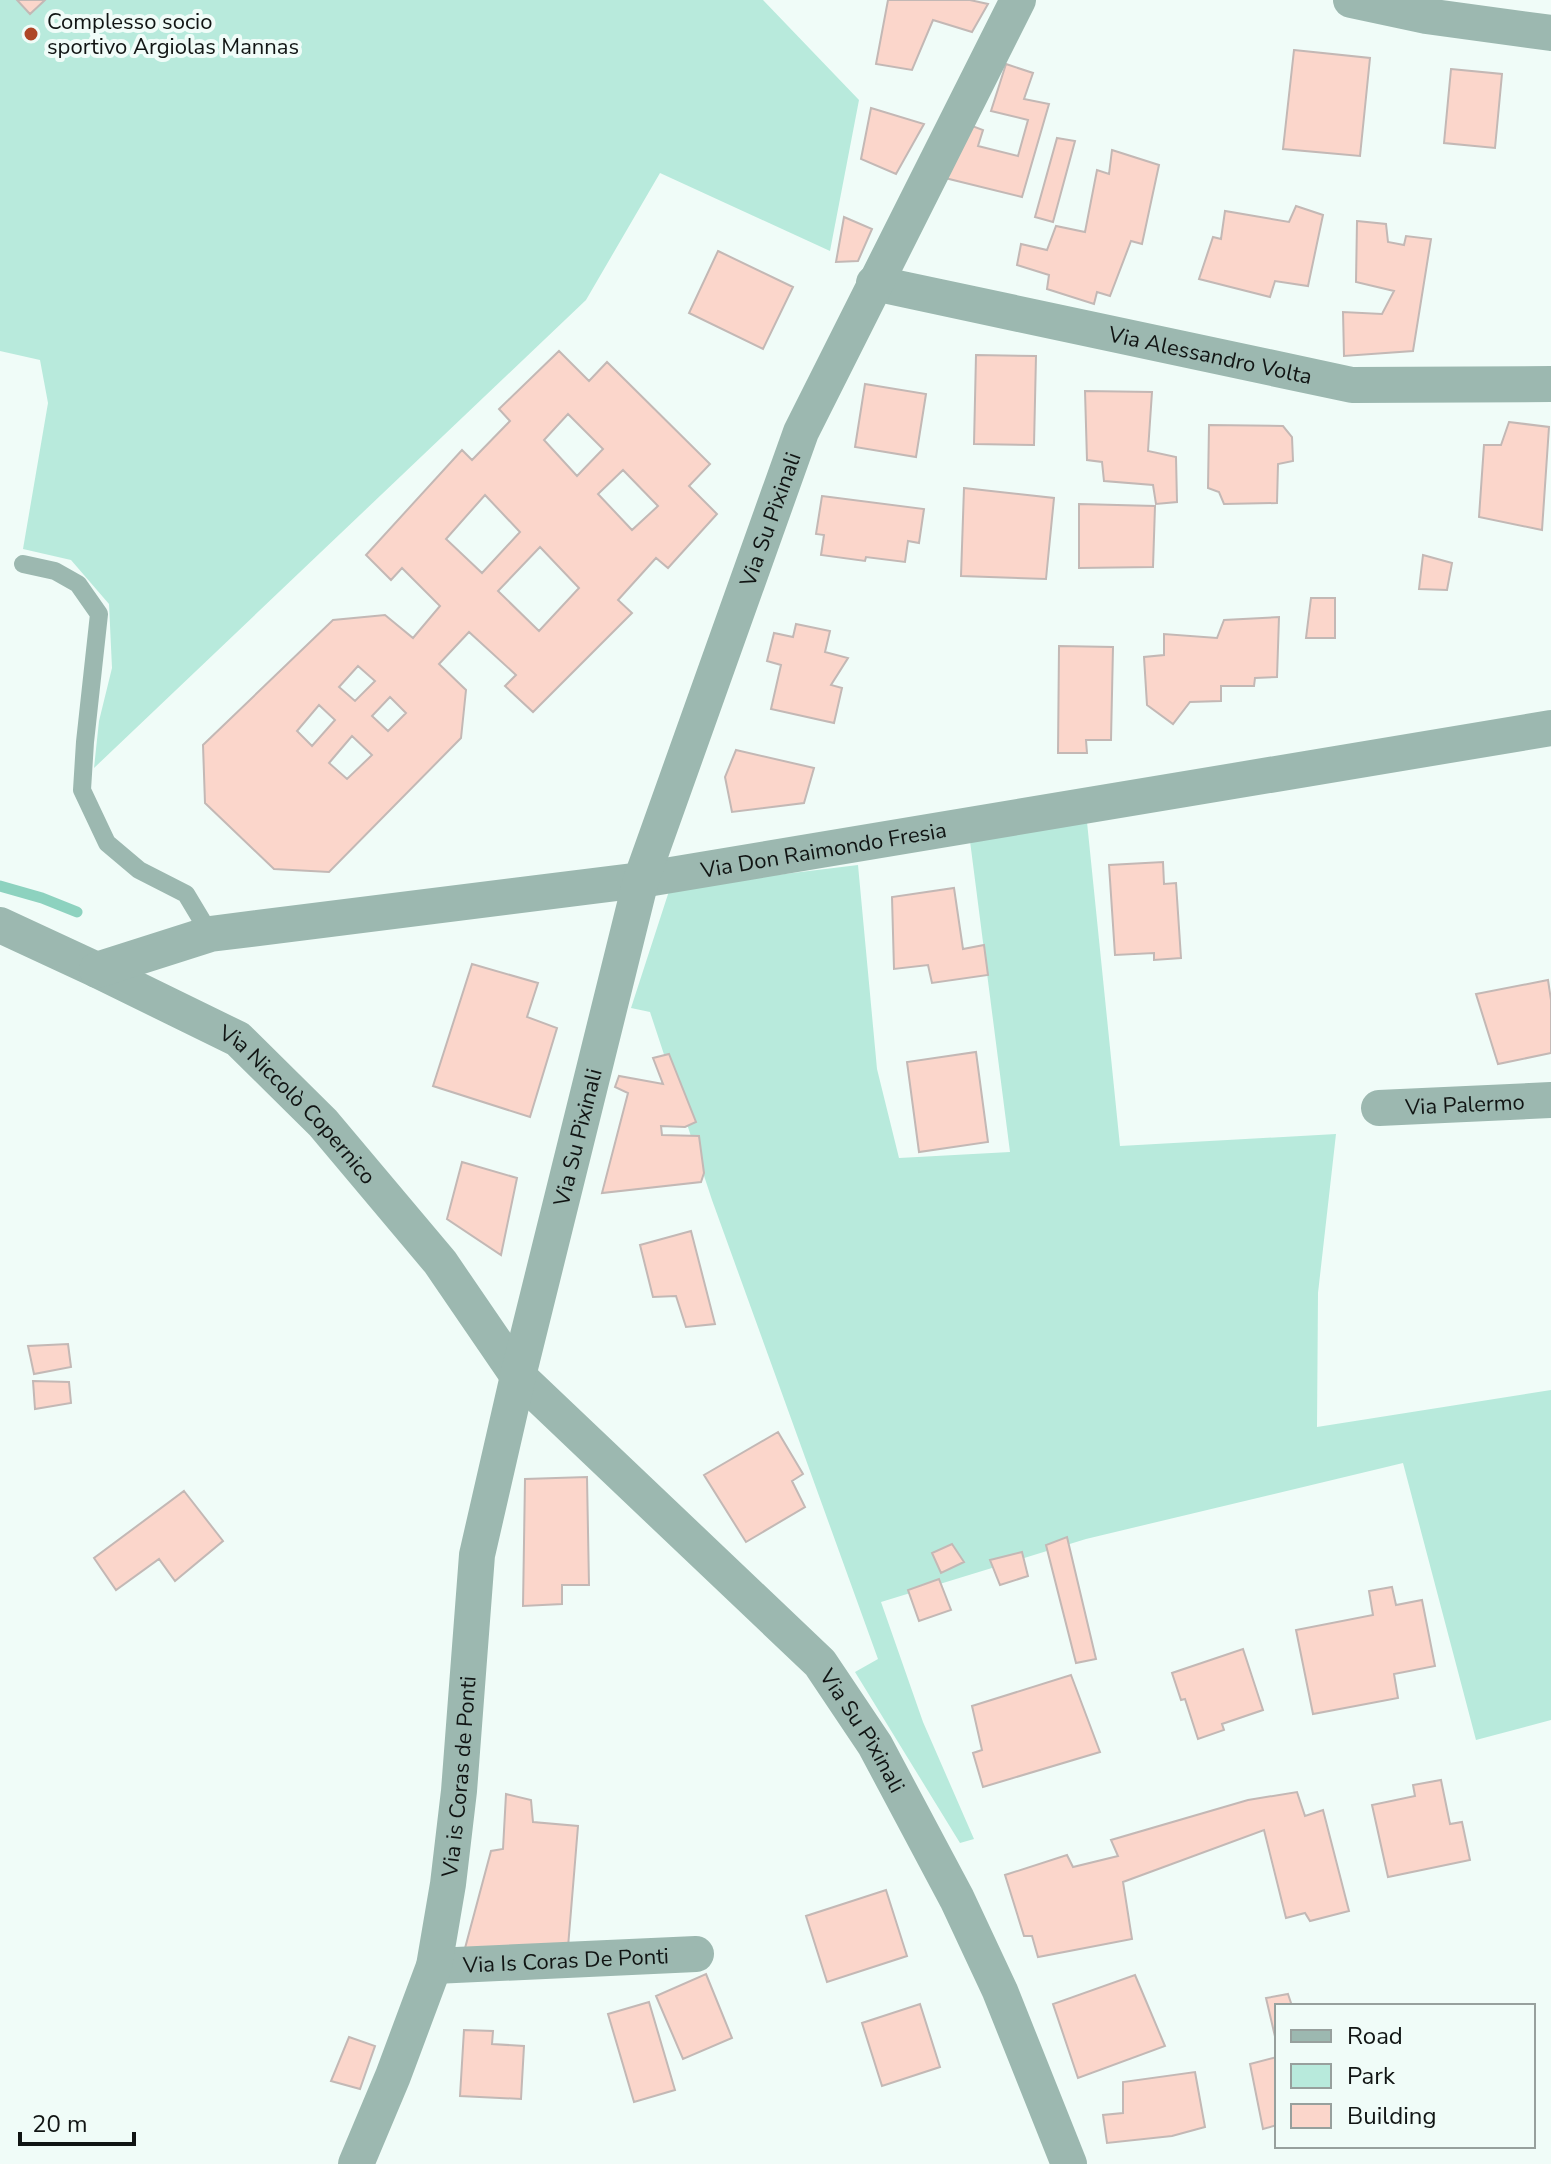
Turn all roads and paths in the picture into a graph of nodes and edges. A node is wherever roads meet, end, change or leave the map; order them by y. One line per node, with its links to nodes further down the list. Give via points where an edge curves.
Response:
1 (1018, 0): 4 (street, Via Su Pixinali)
2 (1351, 0): 3 (street)
3 (1551, 33)
4 (874, 283): 5 (street, Via Alessandro Volta, via 1352,385); 8 (street, Via Su Pixinali, via 801,432)
5 (1551, 384)
6 (23, 564): 10 (lane, via 55,571 78,584 99,614 82,790 107,843 139,870 186,894)
7 (1551, 728): 8 (street, Via Don Raimondo Fresia)
8 (641, 880): 10 (street, Via Don Raimondo Fresia); 14 (street, Via Su Pixinali)
9 (0, 925): 11 (street, Via Niccolò Copernico)
10 (210, 934): 11 (street, Via Don Raimondo Fresia)
11 (97, 970): 14 (street, Via Niccolò Copernico, via 238,1039 323,1123 440,1262)
12 (1551, 1100): 13 (street, Via Palermo)
13 (1379, 1108)
14 (518, 1376): 16 (street, Via is Coras de Ponti, via 477,1555 459,1791); 18 (street, Via Su Pixinali, via 820,1663 875,1745 957,1899)
15 (696, 1954): 16 (street, Via Is Coras De Ponti)
16 (434, 1966): 17 (street, Via is Coras de Ponti)
17 (356, 2164)
18 (1069, 2164)

